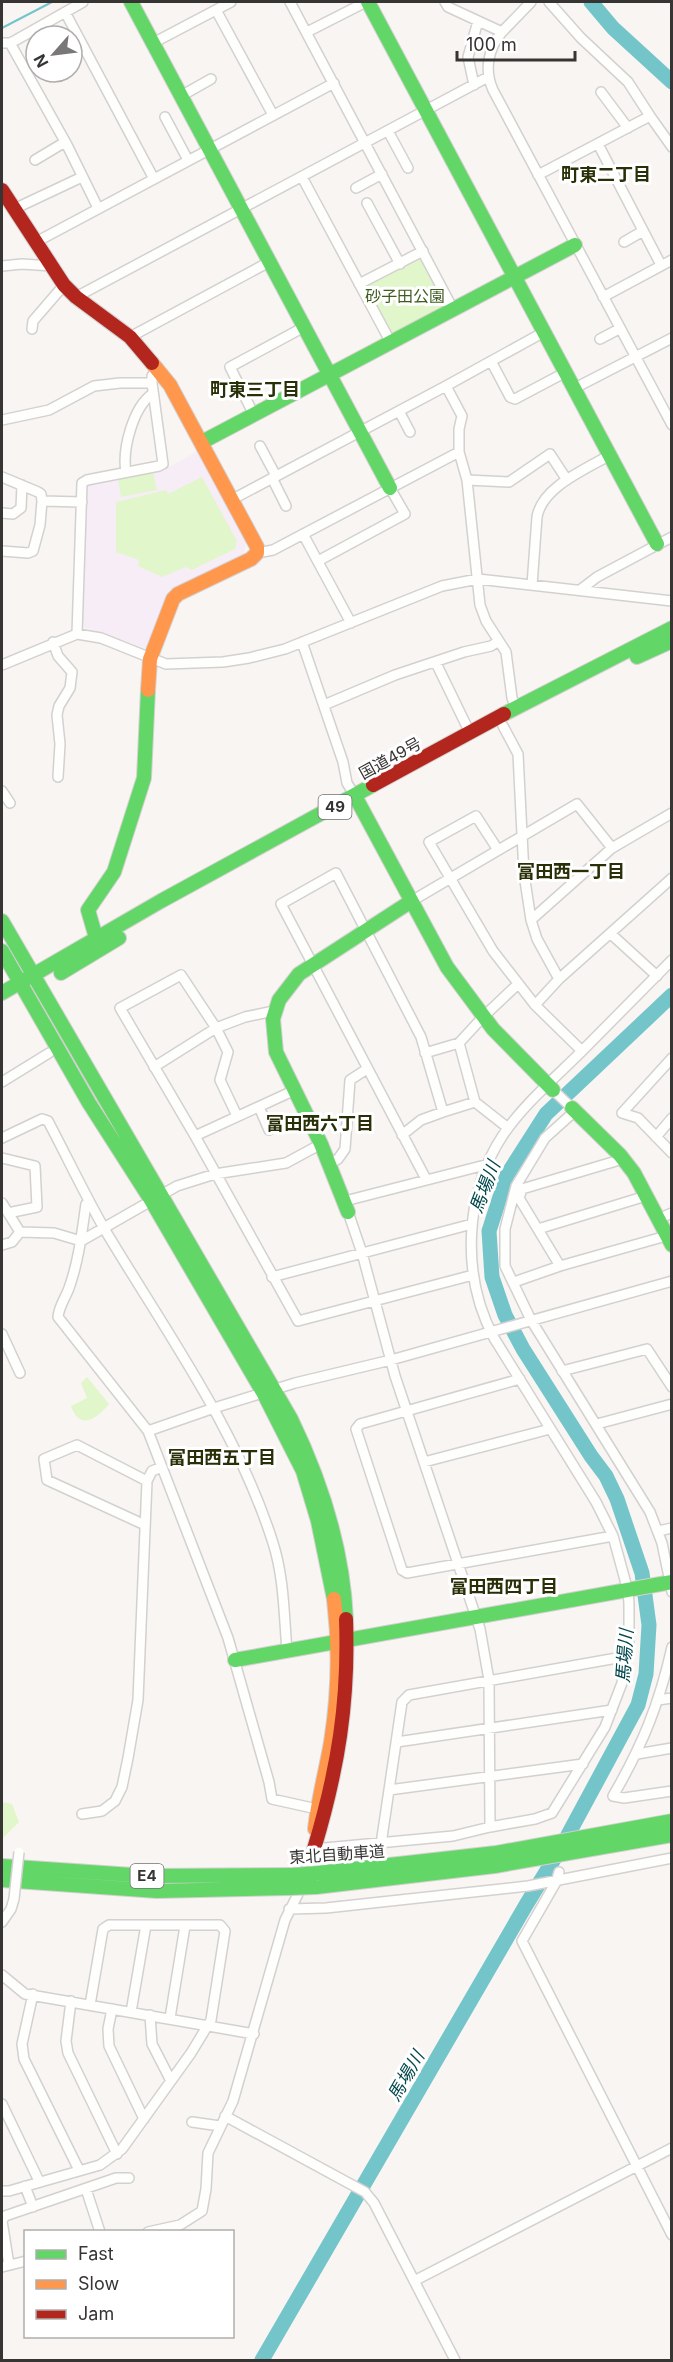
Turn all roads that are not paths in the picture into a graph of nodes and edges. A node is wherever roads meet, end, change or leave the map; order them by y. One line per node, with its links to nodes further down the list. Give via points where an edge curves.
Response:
1 (82, 2): 10 (street)
2 (130, 2): 15 (main road)
3 (231, 2): 9 (street)
4 (290, 2): 12 (street)
5 (367, 2): 12 (street); 22 (main road)
6 (445, 2): 11 (street)
7 (531, 2): 13 (street)
8 (549, 2): 24 (street, via 628,82)
9 (216, 10): 15 (street); 23 (street)
10 (65, 12): 14 (street); 40 (street)
11 (478, 21): 13 (street); 19 (street, via 468,57)
12 (307, 32): 18 (street)
13 (502, 32): 16 (street, via 491,50)
14 (6, 43): 28 (street)
15 (153, 43): 21 (main road)
16 (488, 77): 19 (street); 37 (street)
17 (211, 79): 21 (street)
18 (334, 83): 23 (street); 29 (street)
19 (474, 85): 22 (street)
20 (601, 92): 26 (street)
21 (181, 96): 32 (main road)
22 (426, 110): 27 (street); 58 (main road)
23 (273, 115): 32 (street)
24 (650, 116): 26 (street); 31 (street)
25 (165, 117): 34 (street)
26 (628, 128): 30 (street)
27 (388, 130): 29 (street); 35 (street)
28 (66, 142): 33 (street); 38 (street)
29 (366, 143): 36 (street); 39 (street)
30 (597, 144): 37 (street); 47 (street)
31 (672, 147)
32 (209, 149): 34 (street); 46 (main road)
33 (35, 160)
34 (188, 160): 40 (street)
35 (408, 168)
36 (382, 174): 41 (street); 51 (street)
37 (538, 175): 50 (street)
38 (82, 177): 44 (street); 45 (street)
39 (302, 177): 46 (street); 59 (street)
40 (154, 178): 44 (street)
41 (356, 188)
42 (2, 190): 45 (main road)
43 (367, 202): 54 (street)
44 (98, 208): 48 (street)
45 (14, 209): 48 (main road)
46 (241, 210): 53 (main road); 61 (street)
47 (643, 231): 49 (street); 55 (street)
48 (36, 242): 57 (main road)
49 (624, 242)
50 (575, 245): 58 (main road); 62 (street)
51 (423, 251): 54 (street); 63 (street)
52 (672, 260): 55 (street)
53 (269, 262): 64 (main road); 68 (street)
54 (400, 264): 59 (street)
55 (661, 265): 62 (street)
56 (2, 266): 57 (street)
57 (52, 266): 60 (main road)
58 (514, 276): 63 (main road); 67 (main road)
59 (359, 284): 71 (street)
60 (64, 285): 61 (main road); 66 (street, via 38,315)
61 (76, 297): 68 (main road)
62 (603, 297): 65 (street)
63 (453, 309): 71 (main road)
64 (304, 327): 76 (main road); 82 (street, via 230,367)
65 (620, 328): 70 (street); 72 (street)
66 (32, 329)
67 (544, 332): 73 (street); 75 (main road)
68 (130, 337): 74 (main road)
69 (672, 338): 72 (street)
70 (600, 339)
71 (390, 342): 76 (main road)
72 (635, 357): 79 (street); 84 (street)
73 (491, 361): 75 (street, via 510,397 515,399); 78 (street)
74 (157, 369): 77 (street); 87 (main road)
75 (566, 372): 79 (main road)
76 (330, 374): 82 (main road); 85 (main road)
77 (152, 383): 80 (street); 83 (street, via 94,386 49,410)
78 (446, 386): 81 (street); 89 (street, via 462,416)
79 (575, 388): 90 (main road)
80 (152, 394): 91 (street, via 132,429); 91 (street, via 163,464)
81 (399, 411): 85 (street); 86 (street)
82 (254, 414): 87 (main road)
83 (3, 415)
84 (672, 425)
85 (360, 432): 93 (street); 97 (main road)
86 (410, 432)
87 (202, 442): 98 (main road)
88 (261, 446): 93 (street)
89 (459, 452): 94 (street); 97 (street)
90 (610, 455): 95 (street); 105 (main road)
91 (126, 472): 100 (street, via 82,483)
92 (2, 477): 96 (street)
93 (274, 477): 98 (street); 101 (street)
94 (467, 480): 95 (street, via 509,482 550,454); 109 (street)
95 (567, 480): 110 (street, via 537,513)
96 (22, 485): 99 (street, via 41,495); 102 (street, via 21,508 13,514)
97 (390, 488): 103 (street); 108 (street, via 405,514)
98 (233, 500): 107 (main road, via 254,538)
99 (42, 501): 100 (street); 106 (street, via 33,551)
100 (82, 502): 115 (street)
101 (286, 506)
102 (2, 513)
103 (303, 534): 107 (street, via 270,552); 108 (street)
104 (672, 537): 105 (street)
105 (657, 544): 111 (street)
106 (2, 551)
107 (257, 553): 120 (main road, via 251,560 173,598)
108 (318, 561): 113 (street)
109 (478, 579): 110 (street); 113 (street, via 442,586); 116 (street, via 480,605)
110 (532, 585): 111 (street)
111 (580, 590): 112 (street)
112 (672, 601)
113 (351, 623): 119 (street)
114 (672, 628): 124 (main road, 国道49号 / 49)
115 (77, 634): 118 (street); 120 (street, via 101,638)
116 (499, 641): 121 (street); 124 (street, via 506,652)
117 (672, 641): 125 (main road, 国道49号 / 49)
118 (53, 642): 122 (street); 127 (street, via 58,656 72,672 70,688 57,715)
119 (302, 642): 120 (street, via 223,662 166,664); 123 (street)
120 (150, 659): 142 (main road, via 144,739 146,768 114,872 88,910)
121 (436, 663): 123 (street, via 395,675); 126 (street)
122 (2, 665)
123 (324, 705): 129 (street, via 347,783)
124 (516, 708): 126 (main road, 国道49号 / 49)
125 (503, 726): 129 (main road, 国道49号 / 49); 132 (street, via 518,754)
126 (470, 733): 129 (main road, 国道49号 / 49)
127 (58, 777)
128 (2, 791): 130 (street)
129 (356, 800): 137 (main road); 142 (main road, 国道49号 / 49)
130 (10, 803)
131 (672, 813): 133 (street)
132 (522, 836): 133 (street, via 577,804); 134 (street); 138 (street)
133 (612, 848): 138 (street)
134 (498, 850): 136 (street); 136 (street, via 476,816 429,842)
135 (672, 878): 141 (street)
136 (449, 879): 137 (street); 149 (street)
137 (410, 902): 140 (main road); 155 (main road, via 447,967)
138 (531, 920): 147 (street)
139 (2, 921): 148 (main road)
140 (365, 930): 145 (main road); 145 (street, via 336,873 281,904); 160 (street)
141 (611, 934): 146 (street); 147 (street)
142 (97, 944): 148 (main road, 国道49号 / 49)
143 (2, 951): 150 (main road)
144 (672, 960): 146 (street)
145 (313, 965): 154 (main road, via 285,988); 163 (street)
146 (657, 976): 158 (street)
147 (559, 979): 153 (street)
148 (38, 980): 150 (main road, 国道49号 / 49); 188 (main road)
149 (518, 984): 153 (street); 155 (street)
150 (24, 987): 151 (main road, 国道49号 / 49); 152 (main road, 国道49号 / 49); 188 (main road, via 89,1103)
151 (2, 993)
152 (2, 1005)
153 (535, 1005): 158 (street)
154 (274, 1011): 156 (street); 166 (main road, via 272,1035 276,1052)
155 (483, 1017): 157 (street); 165 (main road)
156 (216, 1028): 162 (street); 162 (street, via 181,975 120,1008); 171 (street, via 228,1052 220,1080)
157 (459, 1044): 160 (street); 167 (street)
158 (582, 1051): 165 (street)
159 (49, 1053): 164 (street)
160 (425, 1053): 170 (street)
161 (672, 1059): 177 (street, via 622,1113 638,1118)
162 (154, 1067): 176 (street)
163 (367, 1069): 175 (street); 183 (street, via 350,1080 345,1149 341,1157)
164 (2, 1082)
165 (551, 1088): 169 (street); 173 (street)
166 (295, 1090): 168 (street); 179 (main road)
167 (475, 1102): 170 (street); 173 (street)
168 (259, 1107): 171 (street); 174 (street)
169 (574, 1110): 182 (main road); 207 (street, via 545,1138 516,1186 504,1243 505,1266)
170 (443, 1112): 175 (street, via 421,1120)
171 (237, 1116): 176 (street)
172 (672, 1118): 177 (street)
173 (508, 1128): 184 (street)
174 (269, 1130)
175 (402, 1135): 186 (street)
176 (195, 1136): 185 (street)
177 (656, 1137): 180 (street)
178 (2, 1138): 196 (street, via 42,1119 48,1121)
179 (321, 1144): 183 (main road); 185 (street, via 286,1163)
180 (672, 1153)
181 (2, 1158): 192 (street, via 34,1166 37,1207)
182 (623, 1159): 187 (main road); 197 (street, via 522,1189 519,1198)
183 (329, 1164): 191 (main road)
184 (489, 1164): 186 (street); 195 (street)
185 (215, 1174): 188 (street); 205 (street)
186 (426, 1179): 191 (street)
187 (646, 1196): 194 (main road); 197 (street)
188 (157, 1197): 196 (street); 217 (main road)
189 (2, 1203): 192 (street)
190 (86, 1204): 200 (street)
191 (347, 1207): 202 (street)
192 (8, 1213): 198 (street)
193 (672, 1213): 194 (street)
194 (658, 1219): 199 (main road)
195 (472, 1224): 202 (street); 204 (street)
196 (104, 1227): 200 (street); 219 (street)
197 (538, 1229): 203 (street)
198 (20, 1232): 200 (street, via 54,1233); 201 (street, via 12,1242)
199 (669, 1240): 203 (street)
200 (81, 1241): 223 (street, via 58,1317)
201 (2, 1245)
202 (362, 1253): 205 (street); 208 (street)
203 (560, 1266): 207 (street)
204 (473, 1275): 208 (street); 210 (street, via 480,1304)
205 (272, 1277): 208 (street, via 298,1321)
206 (672, 1281): 209 (street)
207 (514, 1282): 209 (street)
208 (375, 1302): 212 (street)
209 (527, 1321): 210 (street); 213 (street)
210 (493, 1331): 212 (street); 215 (street)
211 (2, 1334): 214 (street)
212 (391, 1360): 217 (street); 220 (street)
213 (562, 1371): 216 (street, via 647,1349); 221 (street)
214 (20, 1373)
215 (520, 1379): 220 (street); 222 (street)
216 (672, 1387)
217 (270, 1392): 219 (street); 235 (main road, via 303,1472 318,1521)
218 (672, 1404): 221 (street)
219 (214, 1408): 223 (street); 237 (street, via 274,1544)
220 (407, 1410): 224 (street); 231 (street, via 360,1424 356,1429 402,1569 407,1573)
221 (597, 1424): 229 (street, via 644,1499)
222 (550, 1429): 224 (street); 230 (street, via 596,1502)
223 (148, 1431): 225 (street)
224 (424, 1462): 231 (street)
225 (162, 1467): 226 (street, via 152,1471); 239 (street)
226 (147, 1481): 227 (street); 227 (street, via 77,1445 44,1459 47,1480)
227 (145, 1525): 253 (street, via 138,1700 122,1787 115,1801 102,1810)
228 (672, 1528): 229 (street)
229 (658, 1531): 232 (street)
230 (612, 1536): 231 (street); 233 (street)
231 (459, 1564): 234 (street)
232 (670, 1585): 233 (main road)
233 (629, 1591): 234 (main road); 238 (street)
234 (477, 1617): 235 (main road); 240 (street)
235 (344, 1640): 237 (main road); 252 (main road, via 331,1743); 258 (main road, via 348,1689 341,1745)
236 (672, 1647): 242 (street)
237 (287, 1651): 239 (main road)
238 (628, 1656): 240 (street); 243 (street)
239 (235, 1660): 252 (street, via 272,1799)
240 (489, 1680): 244 (street); 245 (street, via 407,1696 402,1702)
241 (672, 1698): 242 (street)
242 (658, 1700): 247 (street)
243 (612, 1710): 244 (street); 248 (street)
244 (489, 1727): 245 (street); 249 (street)
245 (397, 1742): 250 (street)
246 (672, 1748): 247 (street)
247 (637, 1754): 251 (street, via 613,1796)
248 (583, 1764): 249 (street); 255 (street, via 552,1813)
249 (489, 1775): 250 (street); 255 (street)
250 (389, 1790): 257 (street)
251 (672, 1791)
252 (317, 1809): 258 (main road)
253 (82, 1814)
254 (672, 1821): 264 (main road, 東北自動車道 / E4, via 540,1846)
255 (490, 1827): 257 (street, via 453,1836)
256 (672, 1835): 264 (main road, 東北自動車道 / E4, via 415,1878)
257 (381, 1844): 258 (street)
258 (314, 1849): 269 (street)
259 (19, 1852): 268 (street, bridge)
260 (672, 1858): 266 (street)
261 (2, 1866): 265 (main road, 東北自動車道 / E4)
262 (559, 1872): 266 (street)
263 (2, 1880): 265 (main road, 東北自動車道 / E4, via 157,1891)
264 (317, 1880): 265 (main road, 東北自動車道 / E4, bridge)
265 (291, 1882)
266 (551, 1883): 269 (street); 291 (street, via 522,1941)
267 (2, 1905): 268 (street)
268 (11, 1909): 270 (street)
269 (289, 1909): 282 (street)
270 (2, 1922)
271 (146, 1925): 272 (street); 276 (street, via 109,1925 103,1929); 278 (street)
272 (186, 1926): 280 (street); 281 (street, via 220,1925 225,1931)
273 (3, 1981): 274 (street, via 25,1994)
274 (33, 1994): 275 (street); 292 (street, via 22,2044 24,2059)
275 (71, 2001): 276 (street); 290 (street, via 66,2047)
276 (90, 2005): 277 (street)
277 (112, 2009): 278 (street); 286 (street, via 109,2046)
278 (131, 2012): 279 (street)
279 (150, 2015): 280 (street); 283 (street, via 152,2044)
280 (170, 2018): 281 (street)
281 (208, 2025): 282 (street); 283 (street)
282 (254, 2034): 285 (street)
283 (171, 2081): 286 (street)
284 (2, 2104): 294 (street)
285 (225, 2116): 288 (street); 304 (street, via 361,2189 374,2203)
286 (144, 2119): 290 (street)
287 (192, 2122): 288 (street)
288 (220, 2126): 300 (street, via 208,2152 202,2211 180,2224)
289 (672, 2148): 291 (street)
290 (117, 2154): 292 (street, via 100,2165)
291 (636, 2167): 301 (street); 304 (street)
292 (79, 2170): 294 (street)
293 (129, 2178): 296 (street, via 116,2178)
294 (39, 2181): 295 (street)
295 (26, 2186): 297 (street); 298 (street)
296 (86, 2189): 298 (street); 299 (street)
297 (2, 2191)
298 (33, 2207): 303 (street, via 5,2216 2,2221)
299 (99, 2230)
300 (156, 2230)
301 (672, 2235)
302 (24, 2261): 303 (street)
303 (5, 2266)
304 (414, 2281): 305 (street)
305 (455, 2361)

